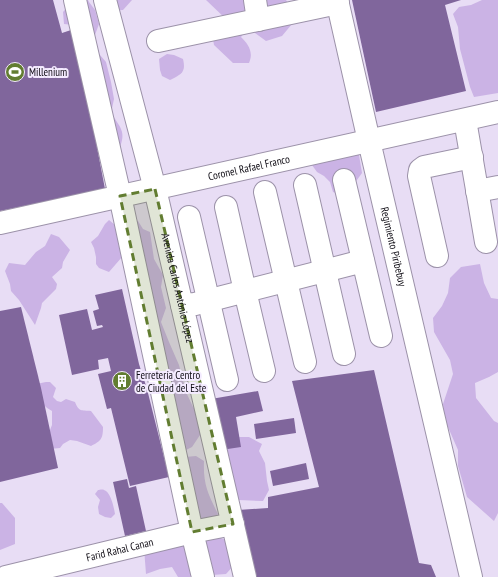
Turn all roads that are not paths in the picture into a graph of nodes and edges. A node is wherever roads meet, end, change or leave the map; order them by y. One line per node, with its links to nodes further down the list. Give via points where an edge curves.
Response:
1 (75, 0): 15 (street)
2 (105, 0): 12 (street, Avenida Carlos António López)
3 (337, 2): 4 (street); 8 (street, Regimiento Piribebuy)
4 (256, 10): 5 (street)
5 (158, 41)
6 (498, 112): 7 (street, Coronel Rafael Franco)
7 (465, 120): 8 (street, Coronel Rafael Franco); 9 (street)
8 (369, 141): 12 (street, Coronel Rafael Franco); 37 (street, Regimiento Piribebuy)
9 (472, 157): 13 (street); 20 (street, via 424,166 420,170 419,176)
10 (344, 180): 21 (street)
11 (305, 185): 22 (street)
12 (155, 189): 15 (street, Coronel Rafael Franco); 26 (street, Avenida Carlos António López)
13 (488, 189): 19 (street)
14 (264, 192): 23 (street)
15 (120, 196): 18 (street, Coronel Rafael Franco); 33 (street)
16 (226, 207): 24 (street)
17 (189, 217): 25 (street)
18 (0, 223)
19 (486, 242)
20 (437, 256)
21 (363, 261): 22 (street); 27 (street)
22 (324, 270): 23 (street); 28 (street)
23 (286, 280): 24 (street); 29 (street)
24 (245, 291): 25 (street); 30 (street)
25 (208, 300): 26 (street); 31 (street)
26 (182, 305): 32 (street, Avenida Carlos António López)
27 (381, 336)
28 (344, 354)
29 (305, 362)
30 (264, 371)
31 (227, 380)
32 (234, 524): 33 (street, Farid Rahal Canan); 36 (street, Avenida Carlos António López)
33 (192, 532): 34 (street, Farid Rahal Canan); 35 (street)
34 (6, 577)
35 (203, 577)
36 (245, 577)
37 (471, 577)

